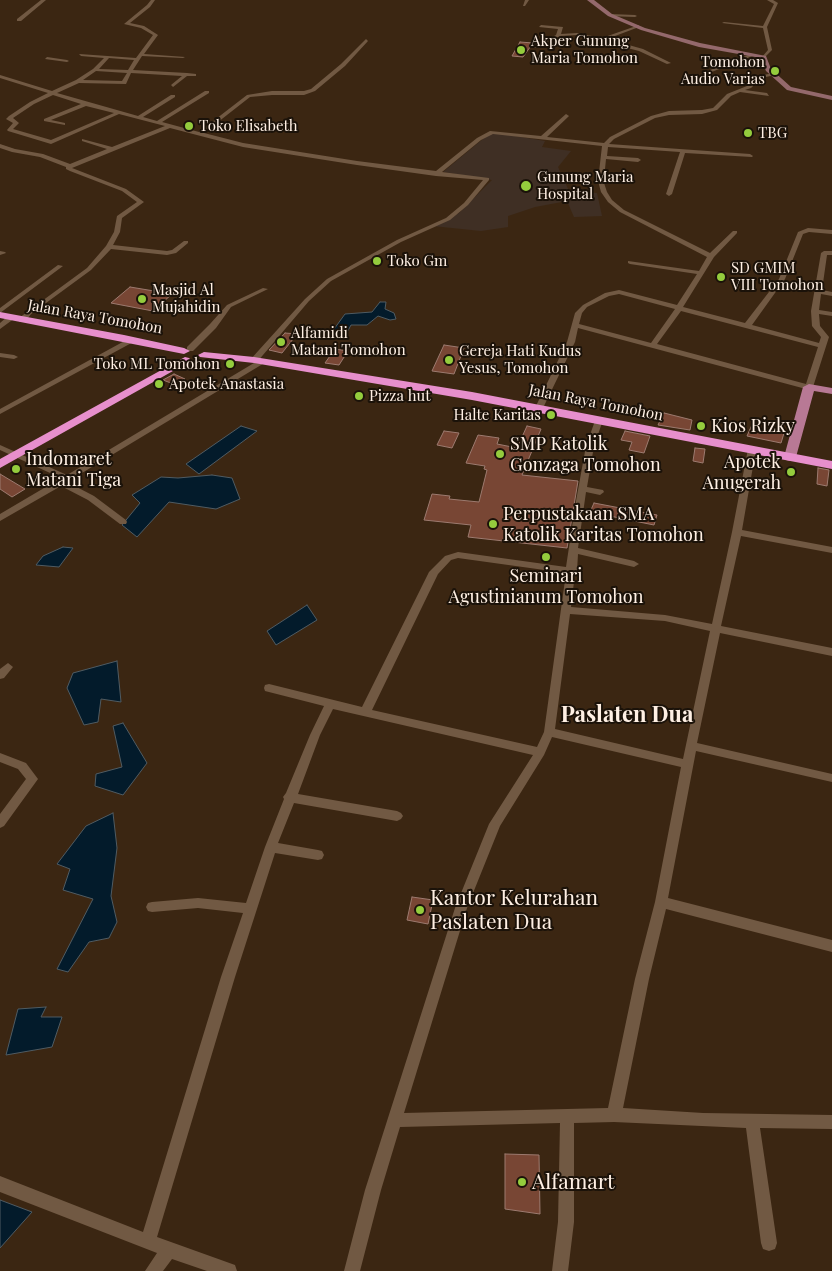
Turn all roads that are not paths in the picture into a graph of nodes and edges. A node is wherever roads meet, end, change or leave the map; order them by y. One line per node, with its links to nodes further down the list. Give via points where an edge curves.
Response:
1 (44, 0): 9 (street)
2 (153, 0): 21 (street, via 126,24 140,26 156,34)
3 (527, 0): 6 (street)
4 (590, 0): 7 (main road)
5 (769, 0): 13 (street, via 776,4)
6 (524, 5)
7 (610, 15): 8 (street); 12 (main road)
8 (635, 16)
9 (19, 20)
10 (724, 23): 13 (street)
11 (542, 26): 14 (street, via 561,28)
12 (636, 26): 15 (street); 18 (main road, via 699,45)
13 (765, 27): 23 (street, via 770,50)
14 (558, 35): 15 (street, via 577,34); 17 (street)
15 (602, 39): 26 (street)
16 (366, 40): 51 (street, via 313,90 249,96)
17 (536, 47)
18 (753, 54): 23 (main road); 29 (street)
19 (81, 55): 20 (street)
20 (108, 57): 21 (street); 27 (street)
21 (138, 57): 22 (street); 28 (street)
22 (184, 57)
23 (764, 57): 31 (main road)
24 (47, 58): 25 (street)
25 (67, 61)
26 (669, 63)
27 (95, 70): 28 (street); 34 (street)
28 (130, 72): 30 (street); 34 (street, via 124,83)
29 (707, 72)
30 (187, 74): 32 (street); 35 (street)
31 (772, 74): 36 (street, via 759,77 750,87); 41 (main road, via 789,88)
32 (194, 75)
33 (0, 76): 38 (street)
34 (78, 81): 38 (street)
35 (173, 86)
36 (739, 91): 39 (street); 54 (street, via 710,111 653,116)
37 (208, 92): 48 (street)
38 (52, 94): 42 (street); 44 (street)
39 (767, 95)
40 (173, 96): 47 (street)
41 (832, 98)
42 (86, 104): 43 (street); 49 (street, via 46,120)
43 (118, 112): 44 (street, via 48,142 11,131 16,123 9,119); 47 (street)
44 (11, 116): 46 (street)
45 (566, 116): 52 (street)
46 (3, 118)
47 (138, 118): 48 (street)
48 (157, 123): 50 (street)
49 (63, 124)
50 (170, 126): 51 (street); 56 (street)
51 (199, 134): 62 (street, via 262,149)
52 (542, 138): 54 (street); 62 (street, via 490,133)
53 (84, 140): 56 (street)
54 (605, 145): 57 (street); 59 (street)
55 (0, 146): 61 (street, via 42,155)
56 (113, 149): 61 (street)
57 (683, 151): 58 (street); 65 (street)
58 (750, 156)
59 (603, 157): 60 (street); 63 (street)
60 (638, 160)
61 (70, 166): 69 (street, via 68,168 141,200 139,205 119,216 117,232)
62 (436, 174): 93 (street, via 487,179 448,219 399,241 324,284)
63 (601, 181): 64 (street); 71 (street, via 610,201 622,211)
64 (632, 181)
65 (669, 194)
66 (735, 232): 71 (street)
67 (832, 232): 85 (street, via 808,230 800,234 782,279)
68 (186, 242): 69 (street, via 174,252 167,253)
69 (109, 247): 83 (street, via 90,269)
70 (832, 253): 76 (street, via 824,253)
71 (711, 256): 74 (street)
72 (630, 262): 74 (street)
73 (60, 266): 79 (street)
74 (701, 273): 78 (street)
75 (265, 289): 90 (street, via 228,306)
76 (819, 292): 77 (street); 80 (street)
77 (832, 294)
78 (680, 307): 84 (street, via 614,292 585,306); 85 (street); 88 (street)
79 (0, 311)
80 (815, 311): 81 (street); 89 (street, via 816,326 825,336)
81 (832, 314)
82 (0, 316): 83 (highway, Jalan Raya Tomohon)
83 (17, 319): 86 (street); 87 (highway, Jalan Raya Tomohon)
84 (575, 324): 88 (street); 96 (street, via 571,342)
85 (748, 325): 89 (street)
86 (0, 327)
87 (133, 340): 90 (highway, Jalan Raya Tomohon); 97 (street)
88 (652, 345): 94 (street)
89 (822, 346): 94 (street)
90 (186, 353): 93 (highway, Jalan Raya Tomohon, via 196,360 204,355); 101 (highway, via 171,369)
91 (0, 355): 92 (street)
92 (14, 357)
93 (258, 361): 96 (highway, Jalan Raya Tomohon); 105 (street)
94 (809, 387): 95 (main road); 102 (main road)
95 (832, 392)
96 (539, 408): 98 (highway, Jalan Raya Tomohon)
97 (1, 411)
98 (599, 420): 100 (highway, Jalan Raya Tomohon); 106 (street, via 590,446)
99 (0, 447): 101 (street)
100 (752, 449): 102 (highway, Jalan Raya Tomohon); 110 (street)
101 (18, 454): 103 (highway); 105 (street)
102 (790, 457): 104 (highway, Jalan Raya Tomohon)
103 (0, 464)
104 (832, 465)
105 (64, 480): 108 (street); 109 (street)
106 (582, 489): 107 (street); 111 (street)
107 (600, 492)
108 (0, 518)
109 (123, 522)
110 (737, 532): 112 (street); 116 (street)
111 (574, 550): 113 (street); 114 (street)
112 (832, 550)
113 (634, 564)
114 (572, 571): 115 (street); 122 (street, via 458,556 448,558 434,572)
115 (566, 610): 116 (street, via 665,618); 123 (street)
116 (715, 628): 117 (street); 124 (street)
117 (832, 652)
118 (8, 667): 119 (street)
119 (0, 675)
120 (269, 688): 121 (street)
121 (330, 704): 122 (street); 129 (street)
122 (366, 712): 125 (street)
123 (549, 732): 125 (street); 127 (street)
124 (692, 746): 127 (street); 128 (street)
125 (540, 752): 140 (street, via 495,824 480,859 458,917)
126 (0, 757): 131 (street, via 22,766 32,779)
127 (688, 764): 134 (street)
128 (832, 778)
129 (289, 797): 130 (street); 132 (street)
130 (397, 816)
131 (0, 823)
132 (271, 847): 133 (street); 136 (street)
133 (318, 855)
134 (661, 902): 137 (street); 138 (street)
135 (152, 907): 136 (street, via 198,903)
136 (251, 909): 144 (street)
137 (832, 946)
138 (614, 1115): 139 (street); 141 (street)
139 (567, 1116): 140 (street); 150 (street, via 566,1222)
140 (395, 1120): 149 (street)
141 (752, 1121): 142 (street); 145 (street)
142 (832, 1122)
143 (0, 1184): 144 (street)
144 (148, 1242): 146 (street)
145 (769, 1243)
146 (170, 1249): 147 (street); 148 (street)
147 (153, 1271)
148 (229, 1271)
149 (352, 1271)
150 (560, 1271)

